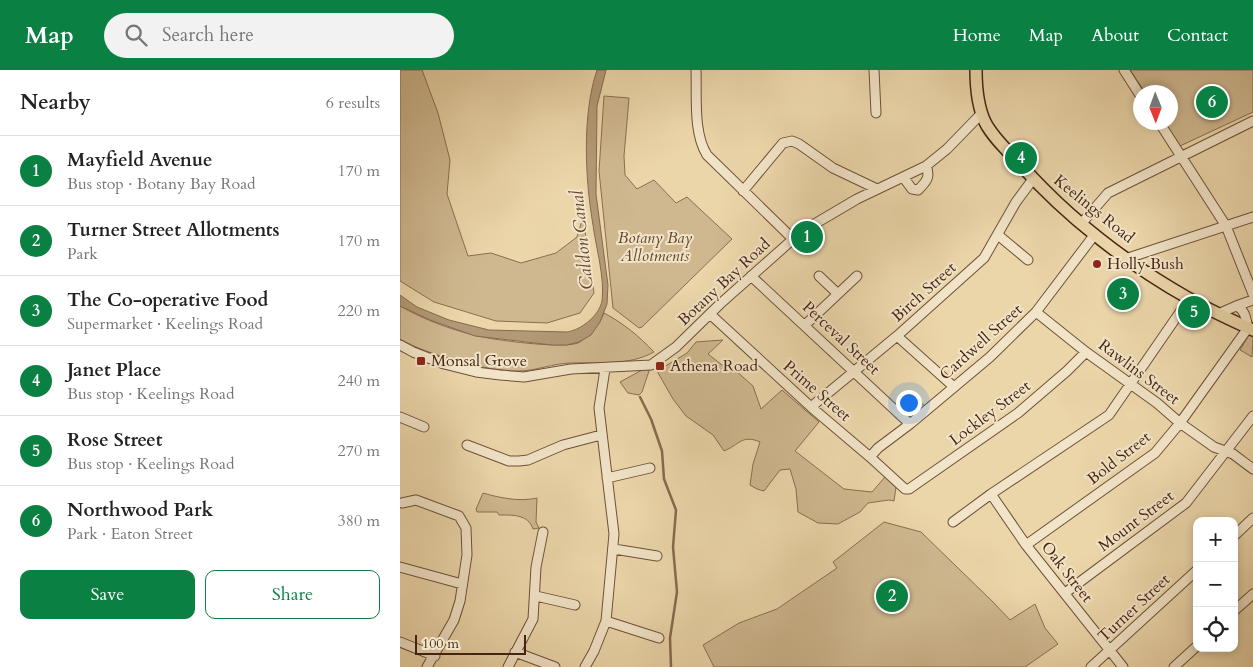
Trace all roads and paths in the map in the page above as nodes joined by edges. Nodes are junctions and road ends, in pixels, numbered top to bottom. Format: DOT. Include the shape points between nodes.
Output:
graph roads {
  1 [pos="696,70"];
  2 [pos="874,70"];
  3 [pos="976,70"];
  4 [pos="1124,70"];
  5 [pos="1134,85"];
  6 [pos="876,113"];
  7 [pos="982,113"];
  8 [pos="1253,121"];
  9 [pos="1164,130"];
  10 [pos="1181,157"];
  11 [pos="926,166"];
  12 [pos="903,177"];
  13 [pos="1033,179"];
  14 [pos="877,189"];
  15 [pos="743,191"];
  16 [pos="1253,216"];
  17 [pos="1081,224"];
  18 [pos="1226,226"];
  19 [pos="1095,234"];
  20 [pos="998,235"];
  21 [pos="792,238"];
  22 [pos="1128,258"];
  23 [pos="1028,260"];
  24 [pos="751,276"];
  25 [pos="819,276"];
  26 [pos="857,276"];
  27 [pos="838,294"];
  28 [pos="1253,294"];
  29 [pos="1189,299"];
  30 [pos="1253,300"];
  31 [pos="1236,306"];
  32 [pos="1036,312"];
  33 [pos="710,314"];
  34 [pos="1218,314"];
  35 [pos="805,325"];
  36 [pos="1250,329"];
  37 [pos="897,336"];
  38 [pos="400,346"];
  39 [pos="1086,352"];
  40 [pos="605,368"];
  41 [pos="854,370"];
  42 [pos="1130,384"];
  43 [pos="954,387"];
  44 [pos="811,406"];
  45 [pos="1253,416"];
  46 [pos="400,417"];
  47 [pos="1180,423"];
  48 [pos="910,424"];
  49 [pos="418,428"];
  50 [pos="601,435"];
  51 [pos="472,444"];
  52 [pos="1226,451"];
  53 [pos="870,457"];
  54 [pos="646,466"];
  55 [pos="1253,469"];
  56 [pos="607,478"];
  57 [pos="905,489"];
  58 [pos="991,494"];
  59 [pos="406,499"];
  60 [pos="1253,518"];
  61 [pos="953,522"];
  62 [pos="1238,532"];
  63 [pos="540,536"];
  64 [pos="1026,545"];
  65 [pos="614,549"];
  66 [pos="657,556"];
  67 [pos="400,567"];
  68 [pos="1193,574"];
  69 [pos="462,584"];
  70 [pos="1065,593"];
  71 [pos="1253,594"];
  72 [pos="536,596"];
  73 [pos="571,600"];
  74 [pos="1238,607"];
  75 [pos="606,621"];
  76 [pos="659,638"];
  77 [pos="400,642"];
  78 [pos="1110,650"];
  79 [pos="1193,650"];
  80 [pos="516,652"];
  81 [pos="435,656"];
  82 [pos="427,667"];
  83 [pos="508,667"];
  84 [pos="555,667"];
  85 [pos="586,667"];
  86 [pos="1091,667"];
  87 [pos="1123,667"];
  88 [pos="1174,667"];
  1 -- 15 [label="street" via="702,148"];
  2 -- 6 [label="street"];
  3 -- 7 [label="main road, Keelings Road"];
  4 -- 5 [label="street"];
  7 -- 11 [label="street, Botany Bay Road"];
  7 -- 13 [label="main road, Keelings Road" via="992,132"];
  8 -- 10 [label="street"];
  9 -- 10 [label="street"];
  10 -- 17 [label="street" via="1108,193"];
  10 -- 18 [label="street"];
  11 -- 12 [label="street, Botany Bay Road"];
  11 -- 12 [label="street" via="929,173 918,190 912,189"];
  12 -- 14 [label="street, Botany Bay Road"];
  13 -- 17 [label="main road, Keelings Road"];
  13 -- 20 [label="street, Birch Street"];
  14 -- 15 [label="street" via="833,168 792,141 783,143"];
  14 -- 21 [label="street, Botany Bay Road"];
  15 -- 21 [label="street"];
  16 -- 18 [label="street"];
  17 -- 19 [label="main road, Keelings Road"];
  18 -- 22 [label="street" via="1148,255"];
  18 -- 28 [label="street"];
  19 -- 22 [label="main road, Keelings Road"];
  19 -- 32 [label="street, Cardwell Street"];
  20 -- 23 [label="street"];
  20 -- 37 [label="street, Birch Street" via="984,258"];
  21 -- 24 [label="street, Botany Bay Road"];
  22 -- 29 [label="main road, Keelings Road"];
  24 -- 33 [label="street, Botany Bay Road"];
  24 -- 35 [label="street, Perceval Street"];
  25 -- 27 [label="street"];
  26 -- 27 [label="street"];
  27 -- 35 [label="street"];
  29 -- 34 [label="main road, Keelings Road"];
  29 -- 42 [label="street"];
  30 -- 31 [label="street"];
  31 -- 34 [label="street"];
  31 -- 36 [label="street" via="1243,310"];
  32 -- 39 [label="street, Rawlins Street"];
  32 -- 43 [label="street, Cardwell Street"];
  33 -- 40 [label="street, Botany Bay Road" via="676,347 651,365"];
  33 -- 44 [label="street, Prime Street"];
  34 -- 36 [label="main road, Keelings Road"];
  35 -- 41 [label="street, Perceval Street"];
  36 -- 47 [label="street, Bold Street"];
  37 -- 41 [label="street, Birch Street"];
  37 -- 43 [label="street"];
  38 -- 40 [label="street" via="444,364 500,375 524,377 571,369"];
  39 -- 42 [label="street, Rawlins Street"];
  39 -- 57 [label="street, Lockley Street" via="1018,413"];
  40 -- 50 [label="street" via="598,408"];
  41 -- 44 [label="street, Birch Street"];
  41 -- 48 [label="street, Perceval Street"];
  42 -- 47 [label="street, Rawlins Street"];
  42 -- 58 [label="street" via="1110,415"];
  43 -- 48 [label="street, Cardwell Street"];
  44 -- 53 [label="street, Prime Street"];
  45 -- 52 [label="street, Mount Street"];
  46 -- 49 [label="street"];
  47 -- 52 [label="street, Rawlins Street" via="1214,447"];
  47 -- 64 [label="street, Bold Street" via="1155,453"];
  48 -- 53 [label="street, Cardwell Street"];
  50 -- 51 [label="street" via="519,462 509,461"];
  50 -- 56 [label="street"];
  52 -- 55 [label="street, Rawlins Street"];
  52 -- 70 [label="street, Mount Street" via="1179,510"];
  53 -- 57 [label="street, Prime Street"];
  54 -- 56 [label="street"];
  56 -- 65 [label="street"];
  58 -- 61 [label="street"];
  58 -- 64 [label="street, Oak Street"];
  59 -- 69 [label="street" via="459,516 466,528 467,555"];
  60 -- 62 [label="street"];
  63 -- 72 [label="street"];
  64 -- 70 [label="street, Oak Street"];
  65 -- 66 [label="street" via="648,548"];
  65 -- 75 [label="street"];
  67 -- 69 [label="street"];
  68 -- 78 [label="street, Turner Street"];
  69 -- 81 [label="street" via="454,620"];
  70 -- 78 [label="street, Oak Street"];
  71 -- 74 [label="street"];
  72 -- 73 [label="street"];
  72 -- 80 [label="street" via="534,619"];
  75 -- 76 [label="street" via="648,631"];
  75 -- 85 [label="street"];
  77 -- 81 [label="street"];
  78 -- 86 [label="street, Turner Street"];
  78 -- 87 [label="street, Oak Street"];
  79 -- 88 [label="street"];
  80 -- 83 [label="street"];
  80 -- 84 [label="street"];
  81 -- 82 [label="street"];
}
